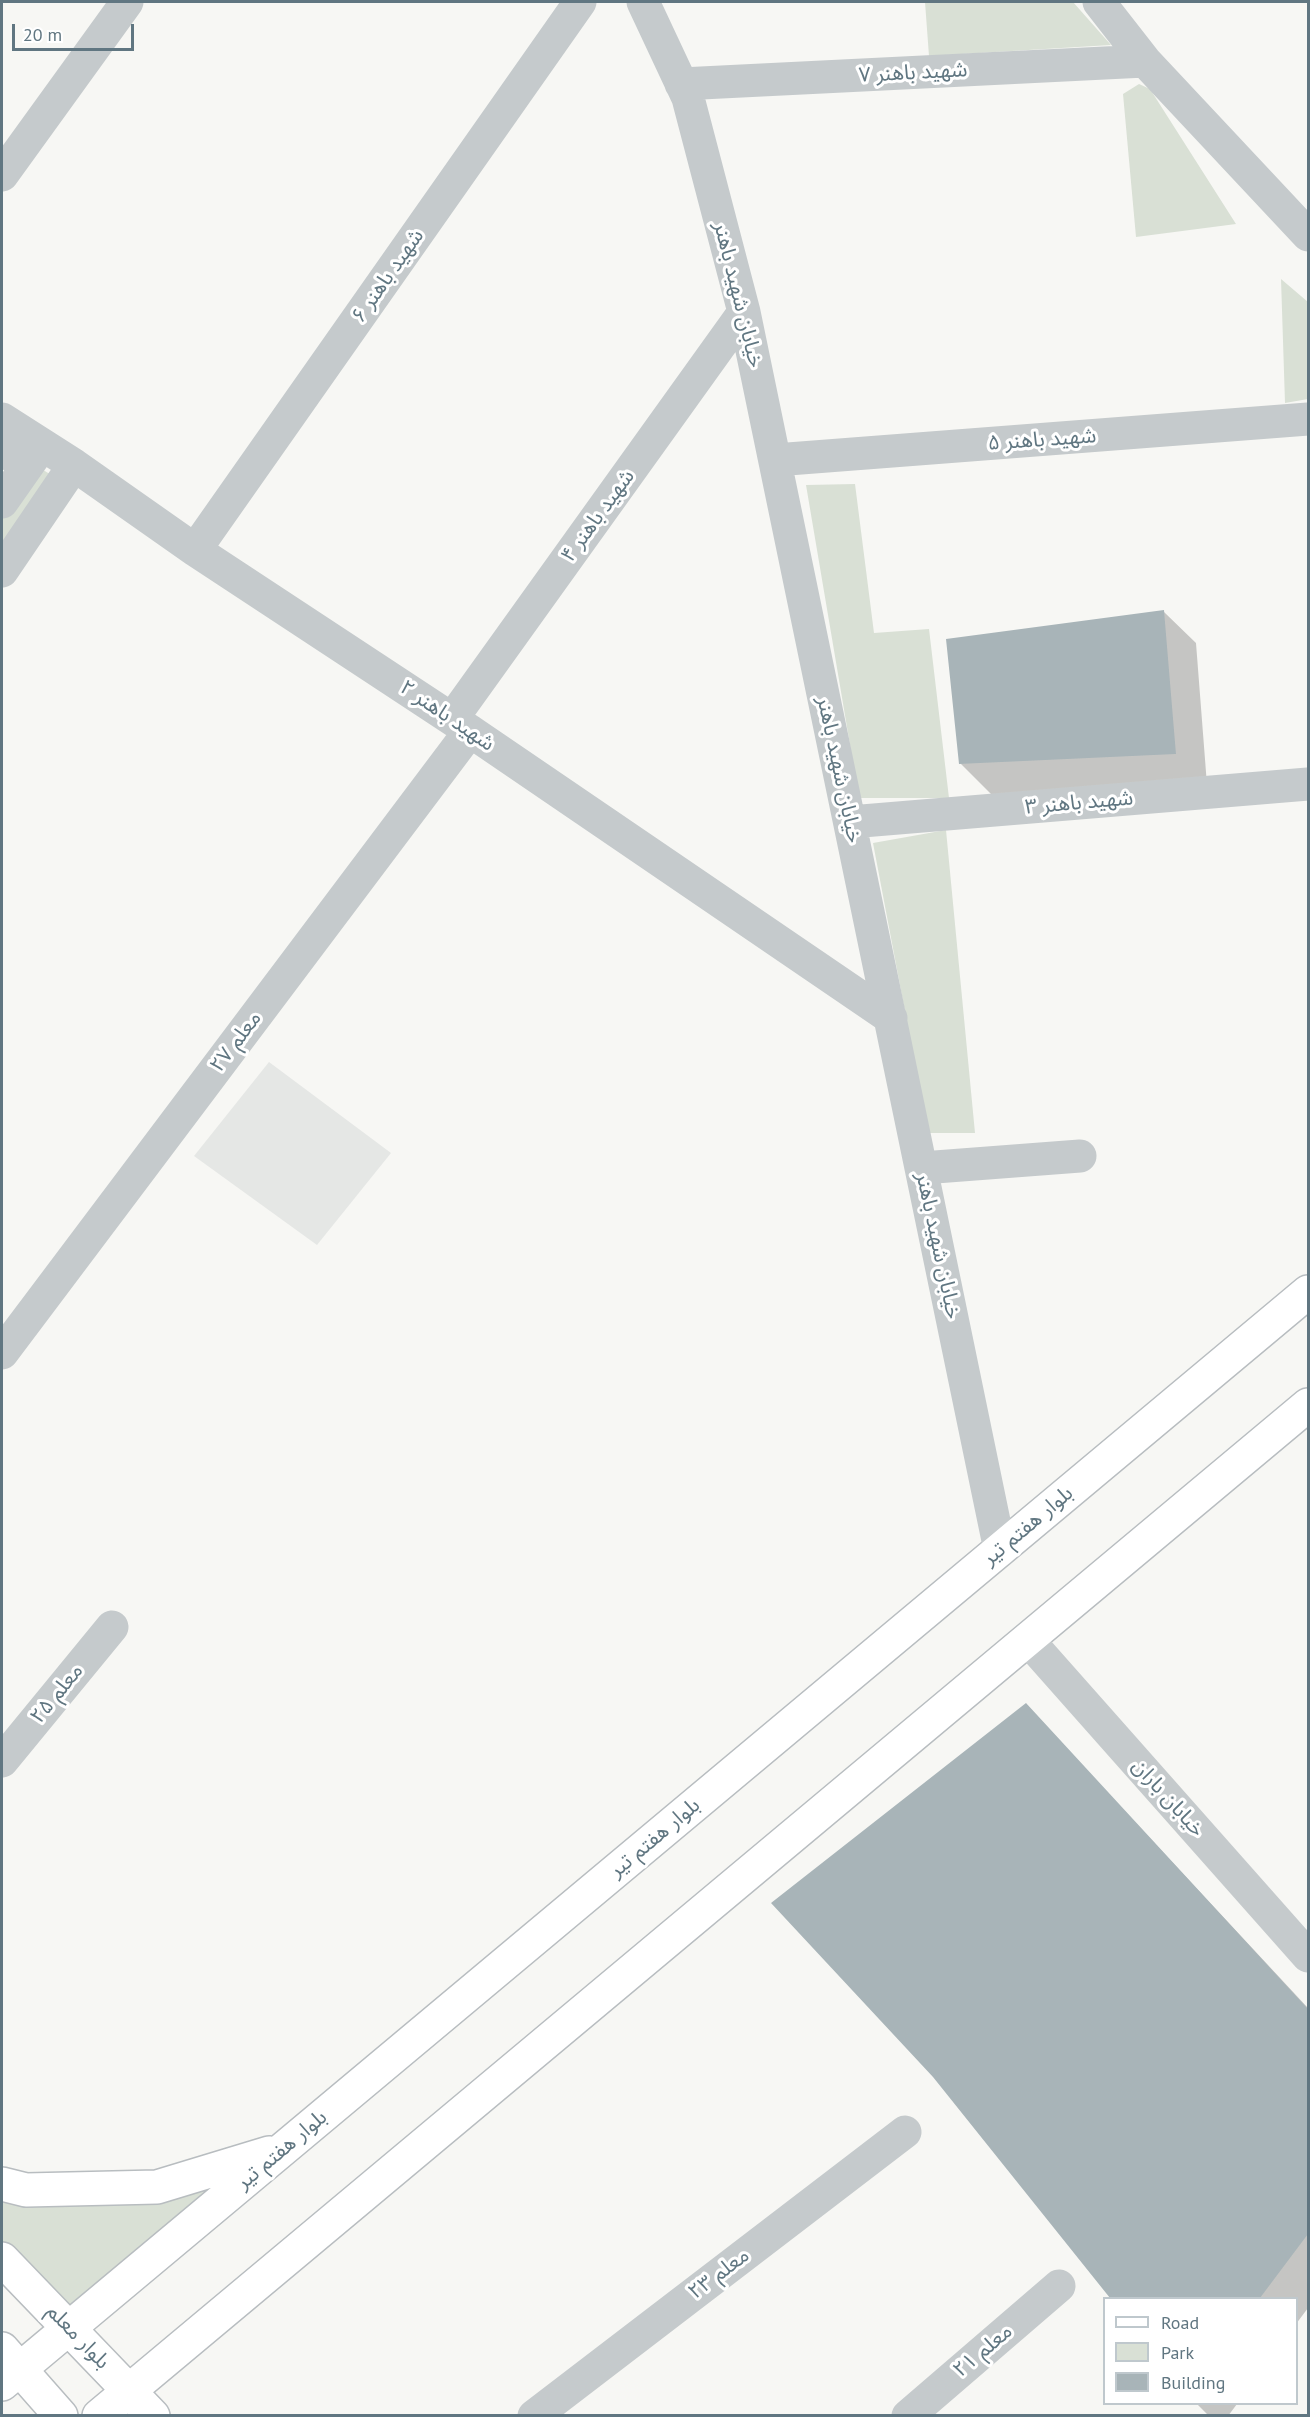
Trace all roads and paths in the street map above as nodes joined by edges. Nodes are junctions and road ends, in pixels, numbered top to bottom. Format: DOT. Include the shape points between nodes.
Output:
graph roads {
  1 [pos="127,2"];
  2 [pos="580,2"];
  3 [pos="643,2"];
  4 [pos="1100,2"];
  5 [pos="1145,61"];
  6 [pos="681,84"];
  7 [pos="2,175"];
  8 [pos="1308,235"];
  9 [pos="744,312"];
  10 [pos="2,419"];
  11 [pos="1308,419"];
  12 [pos="23,453"];
  13 [pos="775,460"];
  14 [pos="74,465"];
  15 [pos="2,502"];
  16 [pos="195,550"];
  17 [pos="2,571"];
  18 [pos="461,725"];
  19 [pos="1308,784"];
  20 [pos="850,822"];
  21 [pos="891,1018"];
  22 [pos="1080,1156"];
  23 [pos="922,1168"];
  24 [pos="1308,1292"];
  25 [pos="2,1353"];
  26 [pos="1308,1405"];
  27 [pos="1000,1550"];
  28 [pos="112,1627"];
  29 [pos="1028,1640"];
  30 [pos="2,1761"];
  31 [pos="1308,1956"];
  32 [pos="905,2132"];
  33 [pos="283,2150"];
  34 [pos="2,2184"];
  35 [pos="2,2259"];
  36 [pos="1059,2286"];
  37 [pos="69,2327"];
  38 [pos="8,2367"];
  39 [pos="129,2390"];
  40 [pos="61,2415"];
  41 [pos="99,2415"];
  42 [pos="153,2415"];
  43 [pos="534,2415"];
  44 [pos="908,2415"];
  1 -- 7 [label="street"];
  2 -- 16 [label="street, شهید باهنر ۶"];
  3 -- 6 [label="street, خیابان شهید باهنر"];
  4 -- 5 [label="street"];
  5 -- 6 [label="street, شهید باهنر ۷"];
  5 -- 8 [label="street"];
  6 -- 9 [label="street, خیابان شهید باهنر" via="688,98"];
  9 -- 13 [label="street, خیابان شهید باهنر"];
  9 -- 18 [label="street, شهید باهنر ۴"];
  10 -- 12 [label="street, شهید باهنر ۲"];
  11 -- 13 [label="street, شهید باهنر ۵"];
  12 -- 14 [label="street, شهید باهنر ۲"];
  12 -- 15 [label="street"];
  13 -- 20 [label="street, خیابان شهید باهنر"];
  14 -- 16 [label="street, شهید باهنر ۲"];
  14 -- 17 [label="street"];
  16 -- 18 [label="street, شهید باهنر ۲"];
  18 -- 21 [label="street, شهید باهنر ۲"];
  18 -- 25 [label="street, معلم ۲۷"];
  19 -- 20 [label="street, شهید باهنر ۳"];
  20 -- 21 [label="street, خیابان شهید باهنر"];
  21 -- 23 [label="street, خیابان شهید باهنر"];
  22 -- 23 [label="street"];
  23 -- 27 [label="street, خیابان شهید باهنر"];
  24 -- 27 [label="main road, بلوار هفتم تیر"];
  26 -- 29 [label="main road"];
  27 -- 33 [label="main road, بلوار هفتم تیر"];
  28 -- 30 [label="street, معلم ۲۵"];
  29 -- 31 [label="street, خیابان باران"];
  29 -- 39 [label="main road"];
  32 -- 43 [label="street, معلم ۲۳"];
  33 -- 34 [label="main road" via="157,2187 26,2190"];
  33 -- 37 [label="main road, بلوار هفتم تیر"];
  35 -- 37 [label="main road, بلوار معلم"];
  36 -- 44 [label="street, معلم ۲۱"];
  37 -- 38 [label="main road, بلوار هفتم تیر"];
  37 -- 39 [label="main road, بلوار معلم"];
  38 -- 40 [label="main road"];
  39 -- 41 [label="main road"];
  39 -- 42 [label="main road, بلوار معلم"];
}
